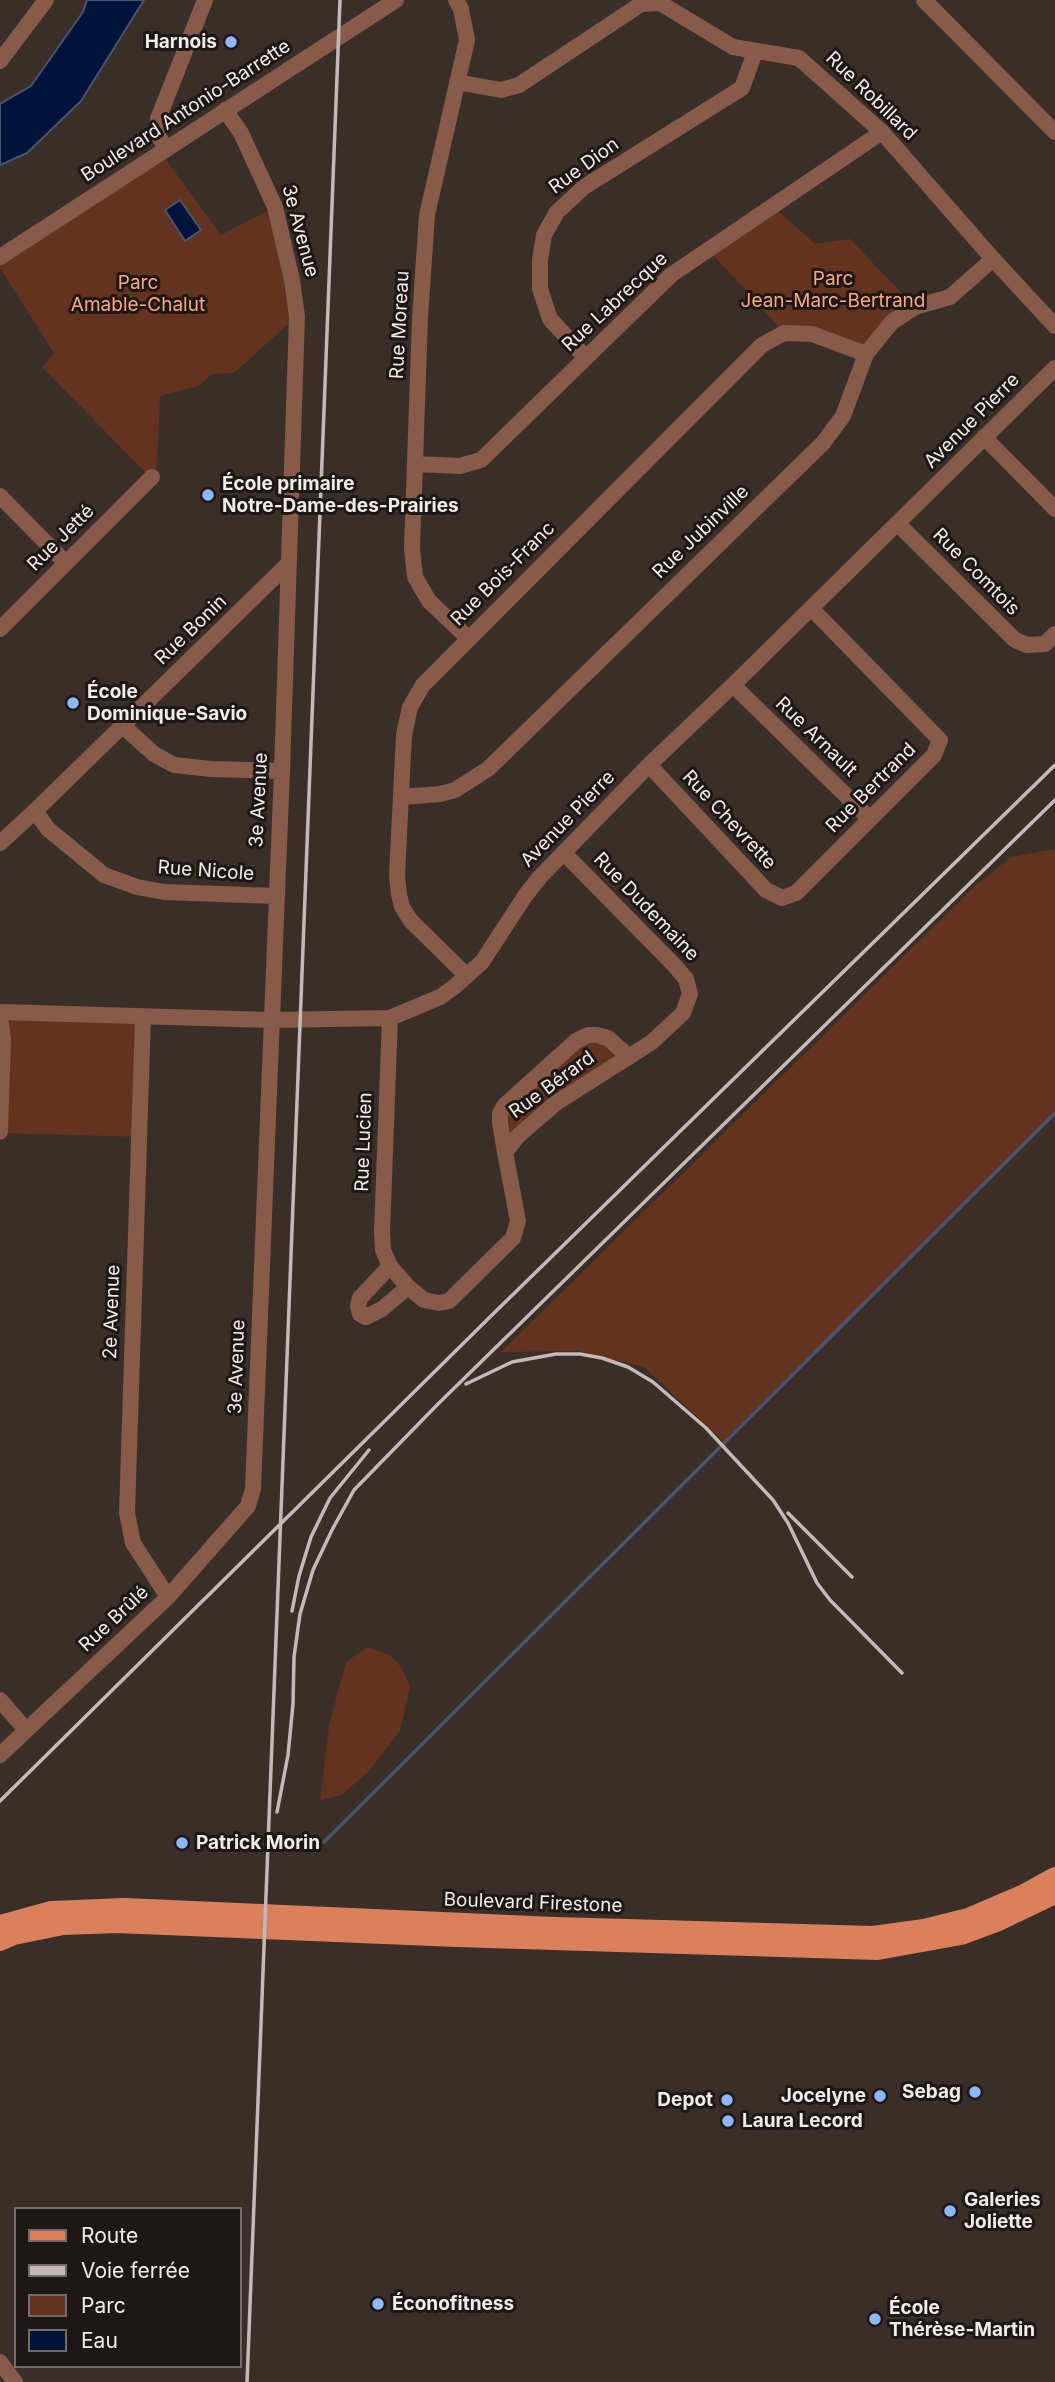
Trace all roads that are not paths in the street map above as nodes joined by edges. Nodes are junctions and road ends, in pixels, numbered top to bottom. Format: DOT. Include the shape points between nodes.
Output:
graph roads {
  1 [pos="46,0"];
  2 [pos="205,0"];
  3 [pos="396,0"];
  4 [pos="456,0"];
  5 [pos="924,0"];
  6 [pos="940,0"];
  7 [pos="943,18"];
  8 [pos="755,52"];
  9 [pos="0,61"];
  10 [pos="457,82"];
  11 [pos="225,110"];
  12 [pos="883,132"];
  13 [pos="1055,132"];
  14 [pos="166,148"];
  15 [pos="0,257"];
  16 [pos="993,259"];
  17 [pos="1055,326"];
  18 [pos="866,354"];
  19 [pos="585,357"];
  20 [pos="1055,368"];
  21 [pos="984,438"];
  22 [pos="415,464"];
  23 [pos="152,477"];
  24 [pos="0,496"];
  25 [pos="1055,509"];
  26 [pos="898,524"];
  27 [pos="66,563"];
  28 [pos="289,563"];
  29 [pos="811,608"];
  30 [pos="0,629"];
  31 [pos="1055,634"];
  32 [pos="468,638"];
  33 [pos="733,685"];
  34 [pos="123,726"];
  35 [pos="649,765"];
  36 [pos="282,771"];
  37 [pos="401,797"];
  38 [pos="35,811"];
  39 [pos="870,819"];
  40 [pos="0,843"];
  41 [pos="564,853"];
  42 [pos="275,896"];
  43 [pos="782,898"];
  44 [pos="467,976"];
  45 [pos="690,994"];
  46 [pos="0,1012"];
  47 [pos="143,1017"];
  48 [pos="0,1018"];
  49 [pos="390,1018"];
  50 [pos="271,1020"];
  51 [pos="629,1057"];
  52 [pos="0,1132"];
  53 [pos="505,1152"];
  54 [pos="390,1266"];
  55 [pos="408,1287"];
  56 [pos="248,1506"];
  57 [pos="168,1597"];
  58 [pos="0,1700"];
  59 [pos="26,1730"];
  60 [pos="0,1755"];
  61 [pos="1055,1876"];
  62 [pos="1055,1895"];
  63 [pos="0,1924"];
  64 [pos="0,1942"];
  65 [pos="0,2362"];
  66 [pos="15,2382"];
  1 -- 9 [label="street"];
  2 -- 14 [label="street" via="158,119 157,134"];
  3 -- 11 [label="street, Boulevard Antonio-Barrette"];
  4 -- 10 [label="street, Rue Moreau" via="467,40"];
  5 -- 7 [label="street"];
  6 -- 7 [label="street"];
  7 -- 13 [label="street"];
  8 -- 10 [label="street, Rue Robillard" via="733,47 660,3 641,4 519,85 501,90"];
  8 -- 12 [label="street, Rue Robillard" via="799,58"];
  8 -- 19 [label="street, Rue Dion" via="742,88 584,187 556,212 544,235 540,289 550,319"];
  10 -- 22 [label="street, Rue Moreau" via="427,215"];
  11 -- 14 [label="street, Boulevard Antonio-Barrette"];
  11 -- 28 [label="street, 3e Avenue" via="247,145 275,207 296,300"];
  12 -- 16 [label="street, Rue Robillard"];
  12 -- 19 [label="street, Rue Labrecque" via="671,275"];
  14 -- 15 [label="street, Boulevard Antonio-Barrette"];
  16 -- 17 [label="street, Rue Robillard"];
  16 -- 18 [label="street, Rue Jubinville" via="950,297 915,307 892,322"];
  18 -- 32 [label="street, Rue Bois-Franc" via="812,334 784,333 762,345"];
  18 -- 37 [label="street, Rue Jubinville" via="844,416 823,443 488,769 455,790"];
  19 -- 22 [label="street, Rue Labrecque" via="481,460 460,466"];
  20 -- 21 [label="street, Avenue Pierre"];
  21 -- 25 [label="street"];
  21 -- 26 [label="street, Avenue Pierre"];
  22 -- 32 [label="street, Rue Moreau" via="415,577 429,601"];
  23 -- 27 [label="street, Rue Jetté"];
  24 -- 27 [label="street"];
  26 -- 29 [label="street, Avenue Pierre"];
  26 -- 31 [label="street, Rue Comtois" via="1015,639 1027,645 1045,644"];
  27 -- 30 [label="street, Rue Jetté"];
  28 -- 34 [label="street, Rue Bonin"];
  28 -- 36 [label="street, 3e Avenue"];
  29 -- 33 [label="street, Avenue Pierre"];
  29 -- 39 [label="street, Rue Bertrand" via="940,740 934,755"];
  32 -- 37 [label="street, Rue Bois-Franc" via="423,685 410,707"];
  33 -- 35 [label="street, Avenue Pierre"];
  33 -- 39 [label="street, Rue Arnault"];
  34 -- 36 [label="street" via="174,765"];
  34 -- 38 [label="street, Rue Bonin"];
  35 -- 41 [label="street, Avenue Pierre"];
  35 -- 43 [label="street, Rue Chevrette" via="766,890"];
  36 -- 42 [label="street, 3e Avenue"];
  37 -- 44 [label="street, Rue Bois-Franc" via="397,876 402,907"];
  38 -- 40 [label="street, Rue Bonin"];
  38 -- 42 [label="street, Rue Nicole" via="48,829 104,875 137,887"];
  39 -- 43 [label="street, Rue Bertrand" via="796,893"];
  41 -- 44 [label="street, Avenue Pierre" via="525,896 494,946"];
  41 -- 45 [label="street, Rue Dudemaine" via="687,979"];
  42 -- 50 [label="street, 3e Avenue"];
  44 -- 49 [label="street, Avenue Pierre" via="439,997"];
  45 -- 51 [label="street, Rue Bérard" via="683,1013"];
  46 -- 47 [label="street, Avenue Pierre"];
  47 -- 50 [label="street, Avenue Pierre"];
  47 -- 57 [label="street, 2e Avenue" via="127,1513 133,1543"];
  48 -- 52 [label="street"];
  49 -- 50 [label="street, Avenue Pierre"];
  49 -- 54 [label="street, Rue Lucien" via="382,1232"];
  50 -- 56 [label="street, 3e Avenue" via="253,1489"];
  51 -- 53 [label="street, Rue Bérard" via="556,1104"];
  51 -- 53 [label="street, Rue Bérard" via="608,1038 588,1035 576,1041 505,1105 500,1124"];
  53 -- 55 [label="street, Rue Bérard" via="518,1221 513,1238 449,1301 424,1300"];
  54 -- 55 [label="street, Rue Lucien"];
  54 -- 55 [label="street" via="360,1298 360,1314 373,1315"];
  56 -- 57 [label="street, Rue Brûlé"];
  57 -- 59 [label="street, Rue Brûlé"];
  58 -- 59 [label="street"];
  59 -- 60 [label="street, Rue Brûlé"];
  61 -- 63 [label="main road, Boulevard Firestone" via="968,1917 873,1935 125,1907 51,1910"];
  62 -- 64 [label="main road, Boulevard Firestone" via="961,1936 878,1951 117,1924 63,1926"];
  65 -- 66 [label="street"];
}
